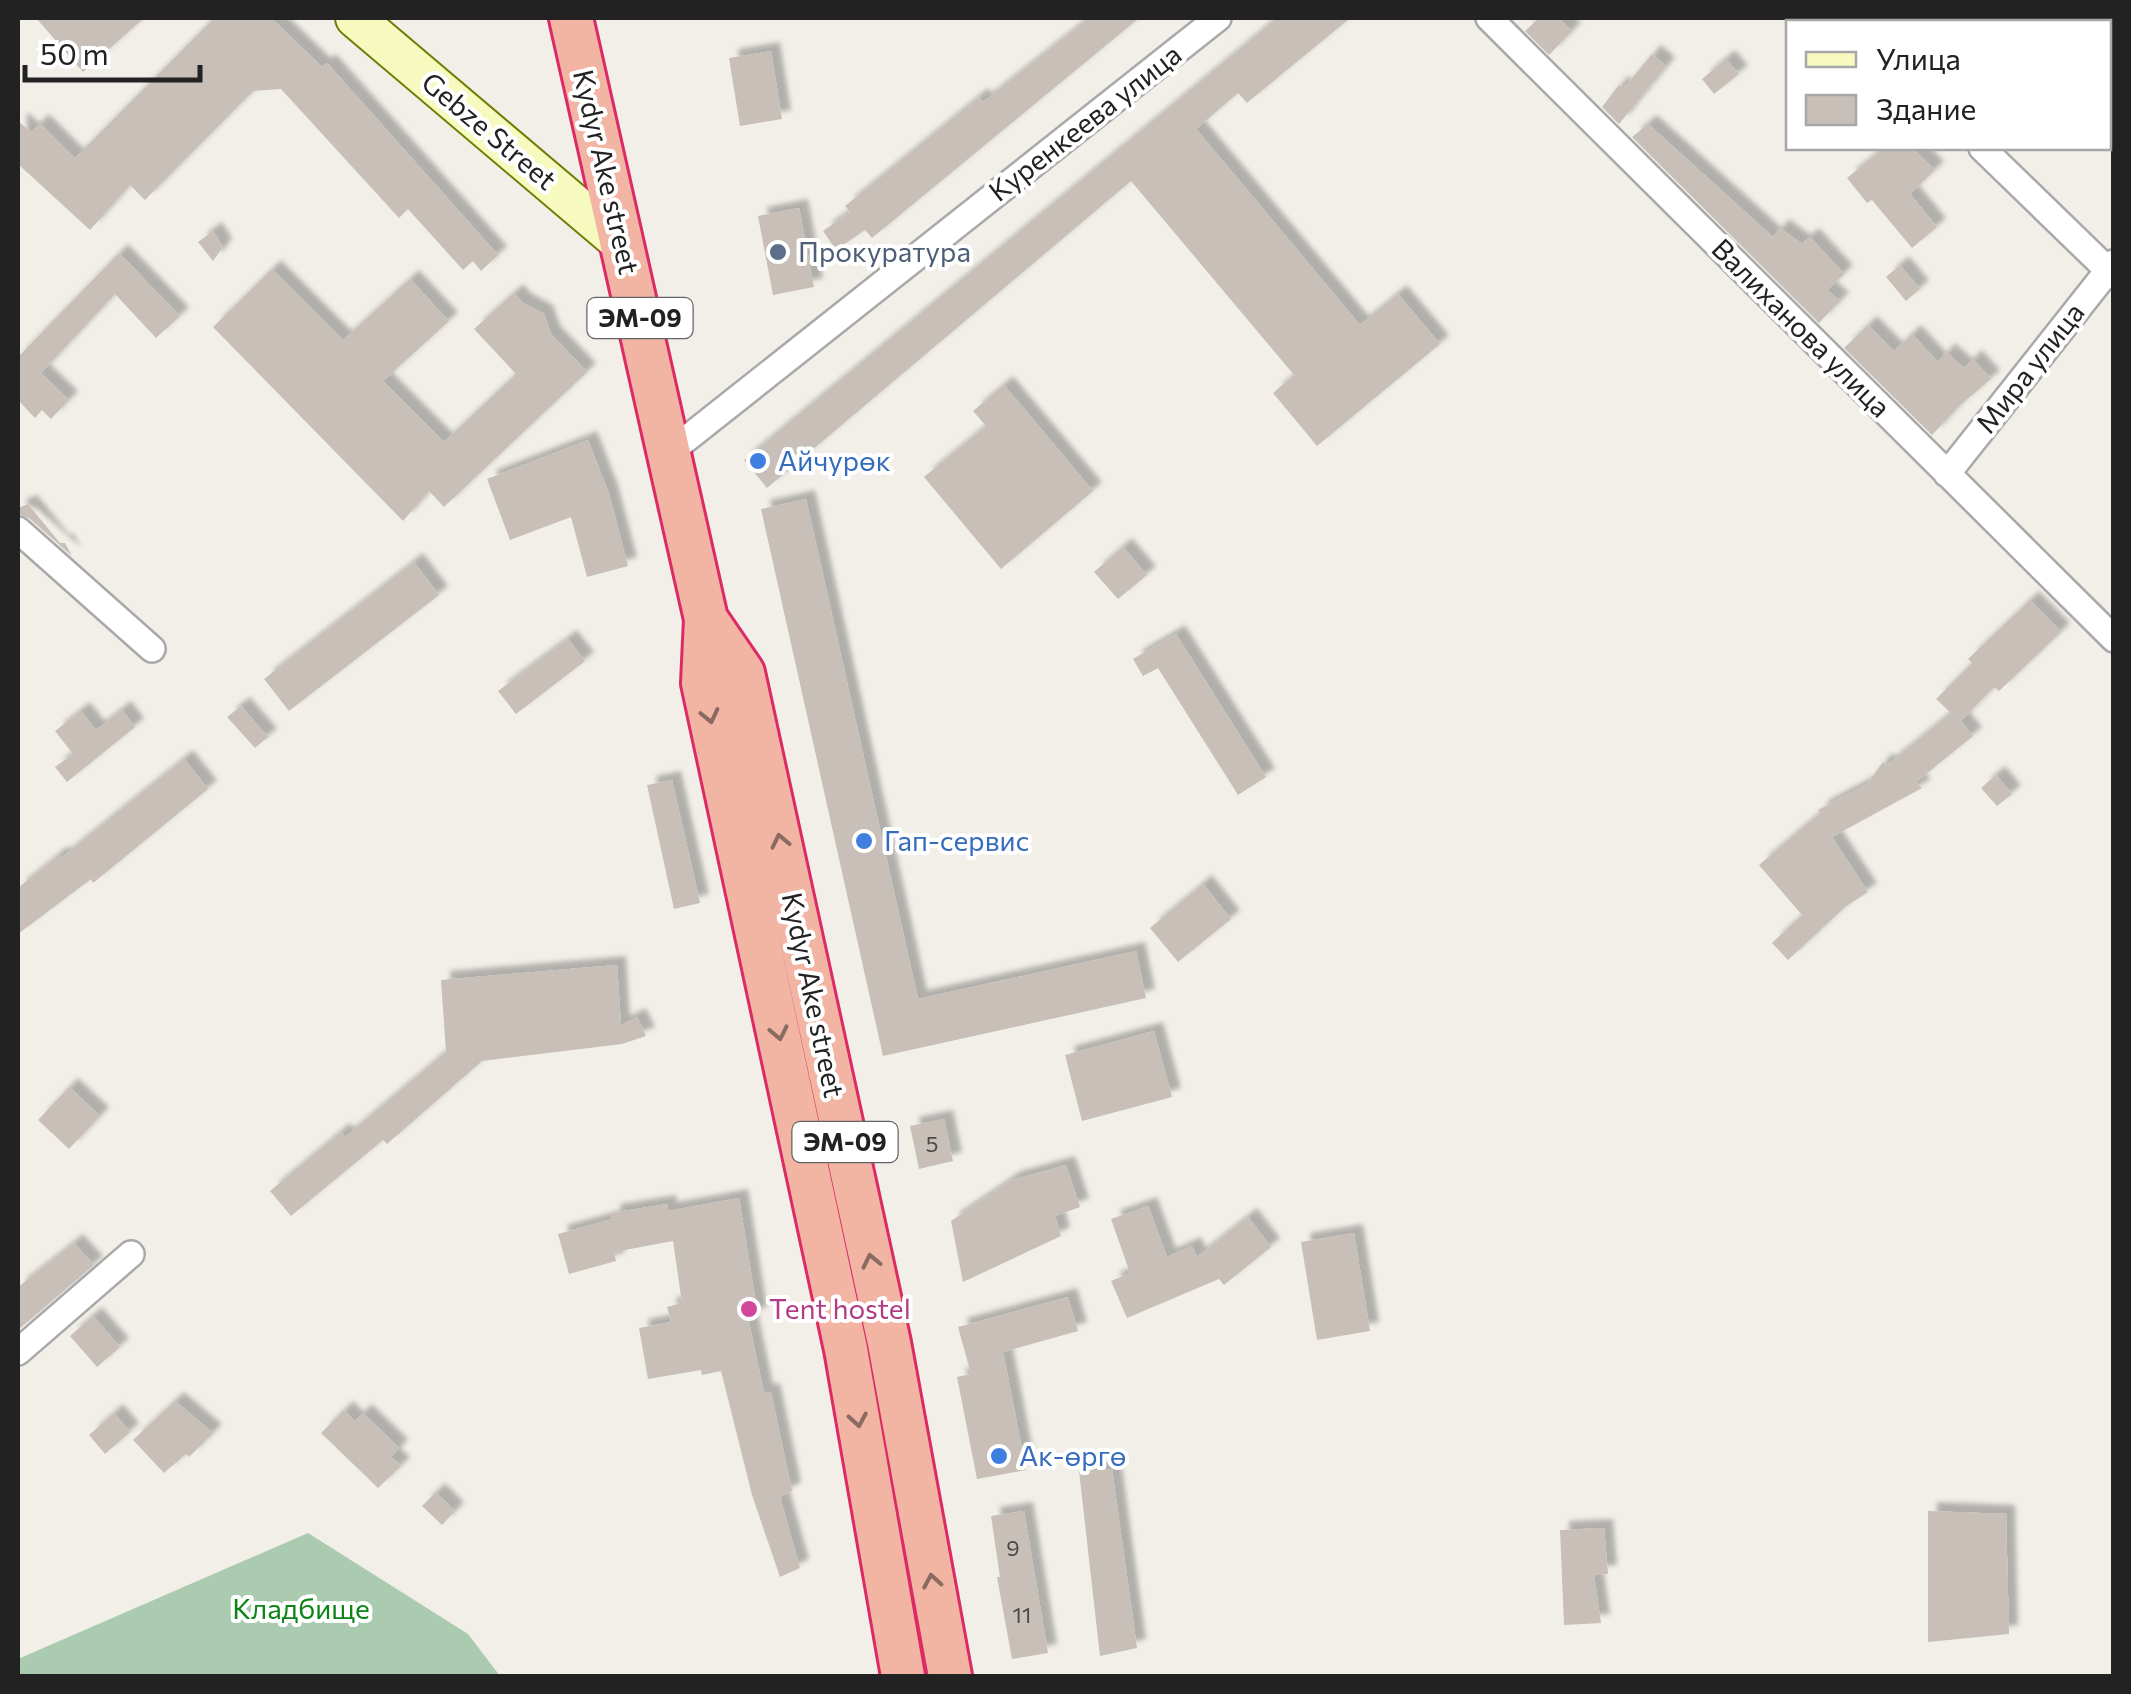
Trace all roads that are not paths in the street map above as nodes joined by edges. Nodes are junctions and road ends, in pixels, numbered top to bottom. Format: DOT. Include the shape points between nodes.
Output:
graph roads {
  1 [pos="355,18"];
  2 [pos="572,18"];
  3 [pos="1218,18"];
  4 [pos="1488,18"];
  5 [pos="1984,150"];
  6 [pos="622,245"];
  7 [pos="2111,270"];
  8 [pos="670,452"];
  9 [pos="1947,474"];
  10 [pos="18,530"];
  11 [pos="706,619"];
  12 [pos="2114,639"];
  13 [pos="152,649"];
  14 [pos="130,1254"];
  15 [pos="889,1343"];
  16 [pos="846,1350"];
  17 [pos="18,1352"];
  18 [pos="903,1676"];
  19 [pos="950,1676"];
  1 -- 6 [label="main road, Gebze Street"];
  2 -- 6 [label="highway, Kydyr Ake street / ЭМ-09"];
  3 -- 8 [label="street, Куренкеева улица"];
  4 -- 9 [label="street, Валиханова улица"];
  5 -- 7 [label="street"];
  6 -- 8 [label="highway, Kydyr Ake street / ЭМ-09"];
  7 -- 9 [label="street, Мира улица"];
  8 -- 11 [label="highway, Kydyr Ake street / ЭМ-09"];
  9 -- 12 [label="street, Валиханова улица"];
  10 -- 13 [label="street"];
  15 -- 11 [label="highway, Kydyr Ake street / ЭМ-09, one-way" via="743,673"];
  11 -- 16 [label="highway, Kydyr Ake street / ЭМ-09, one-way" via="703,683"];
  14 -- 17 [label="street"];
  15 -- 16 [label="highway"];
  19 -- 15 [label="highway, Kydyr Ake street / ЭМ-09, one-way"];
  16 -- 18 [label="highway, Kydyr Ake street / ЭМ-09, one-way"];
}
